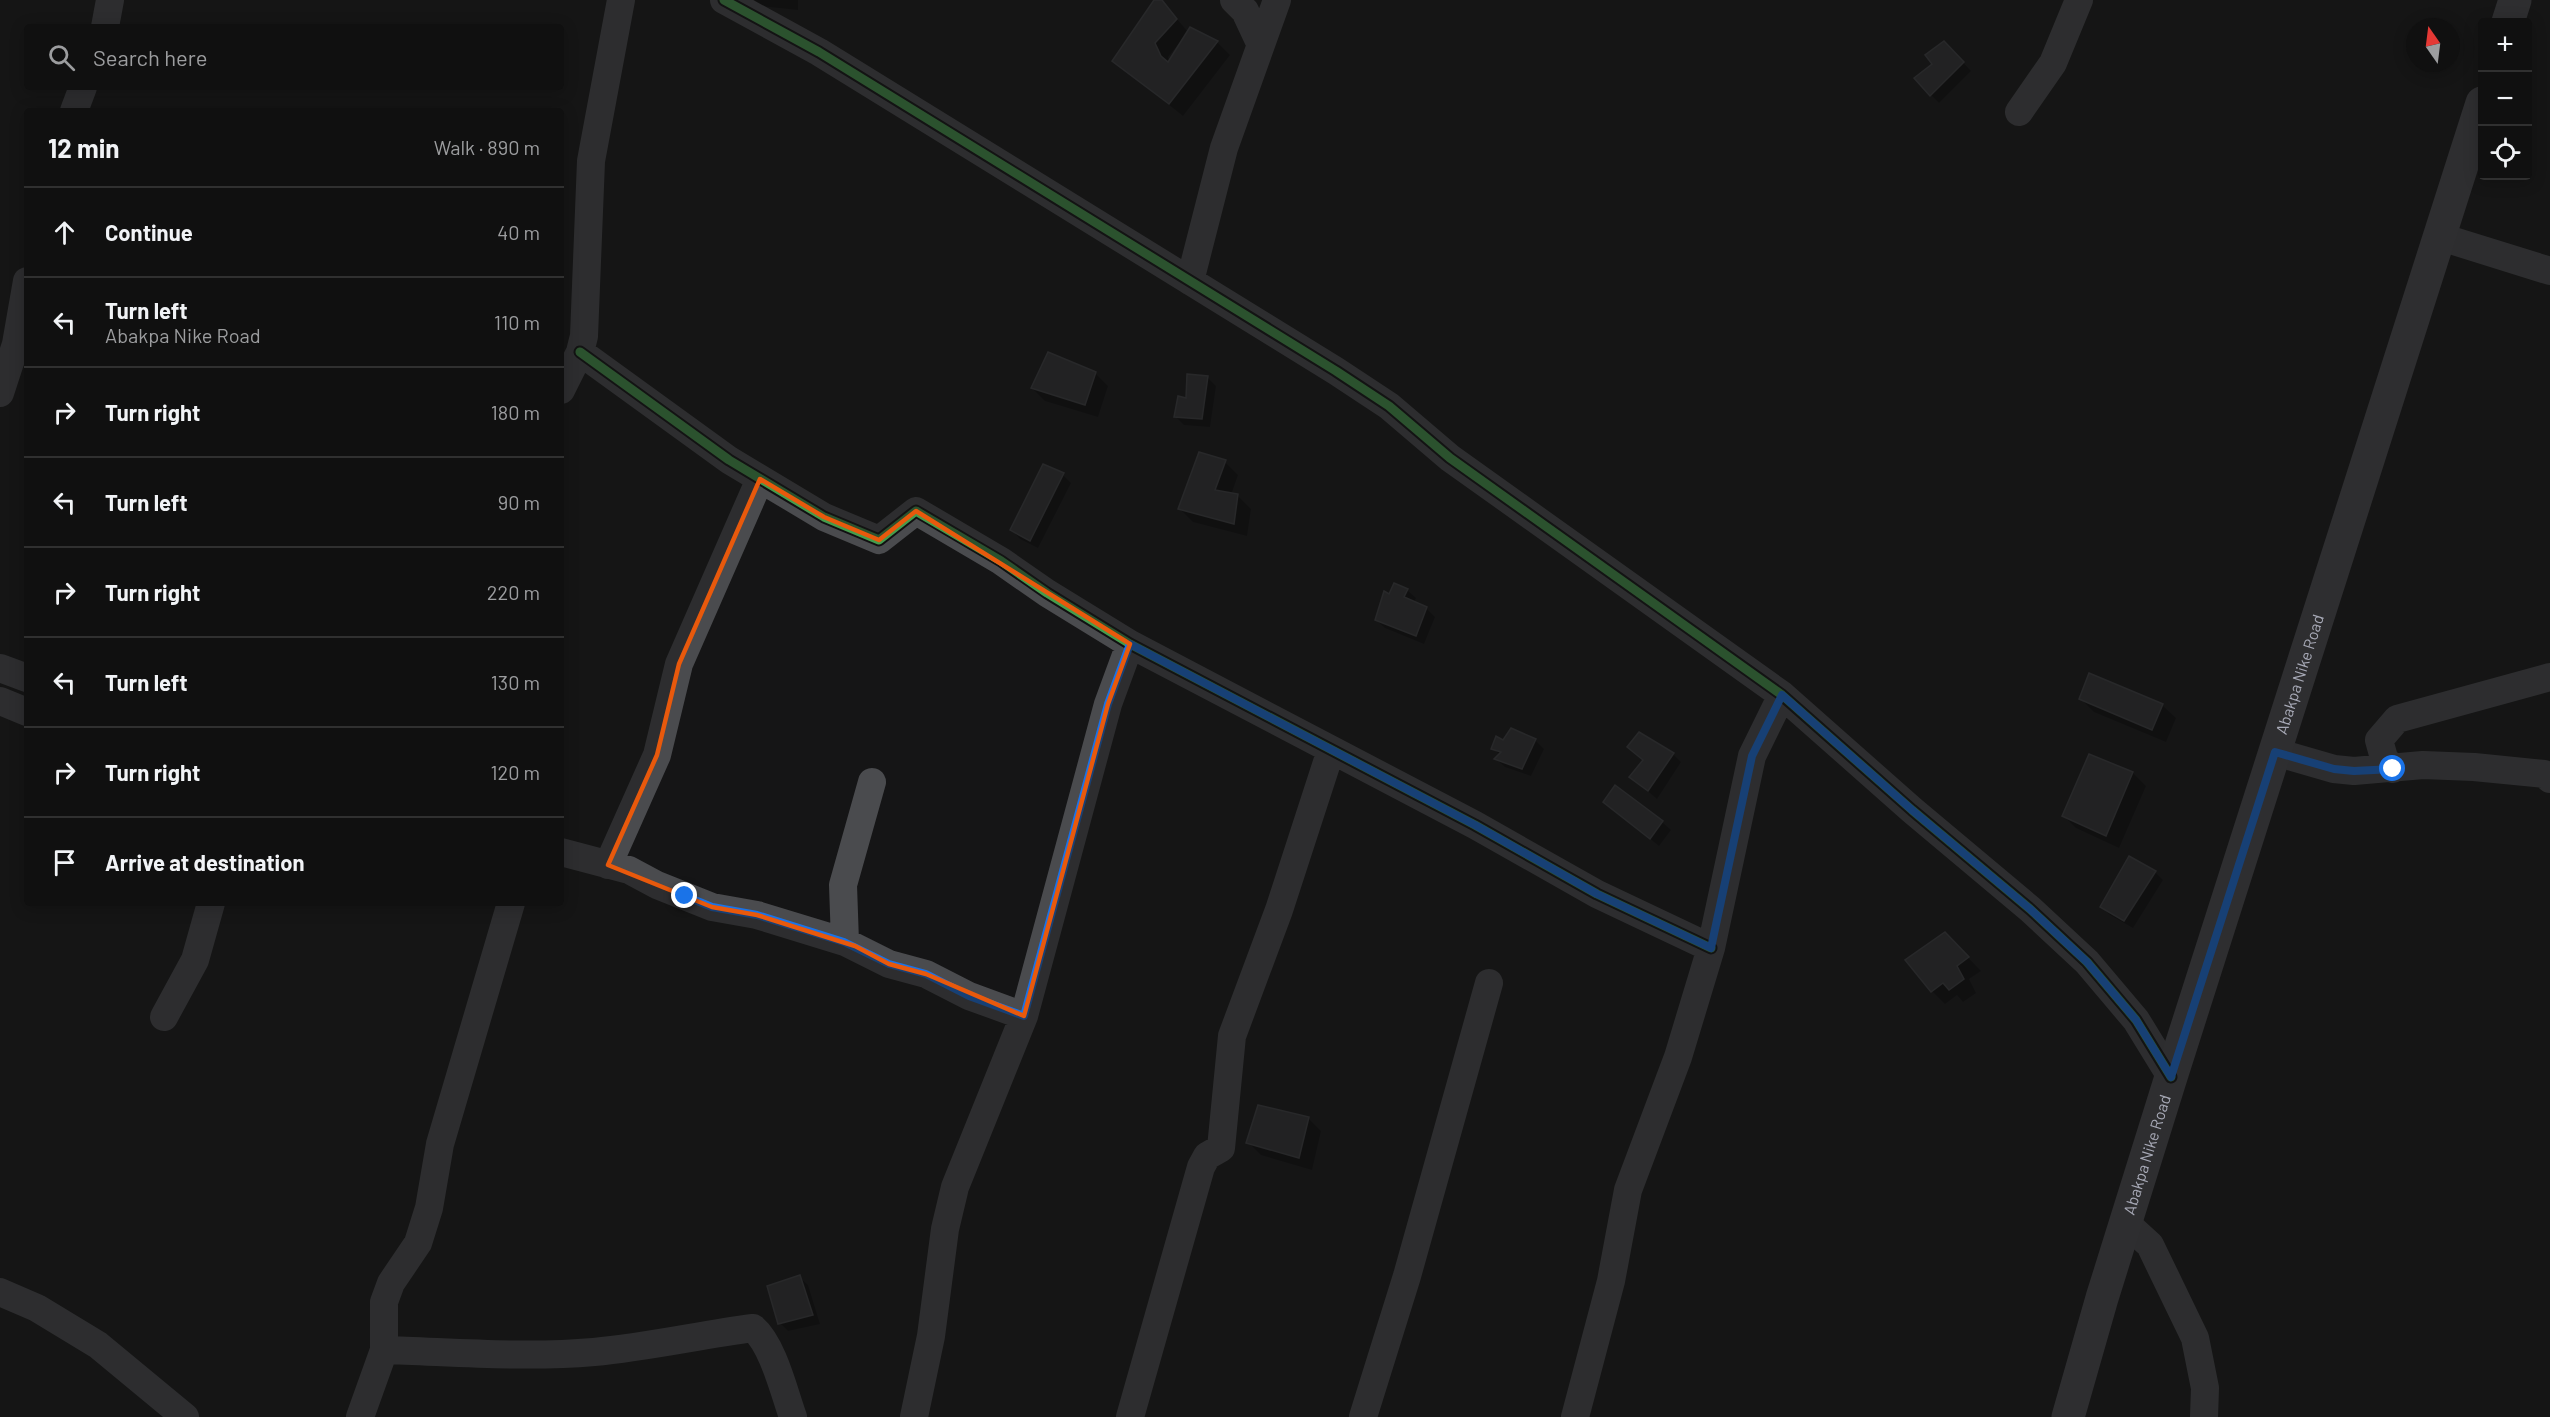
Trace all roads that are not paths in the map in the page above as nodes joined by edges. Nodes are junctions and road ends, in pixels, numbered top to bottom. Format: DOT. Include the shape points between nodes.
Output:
graph roads {
  1 [pos="110,0"];
  2 [pos="621,0"];
  3 [pos="724,0"];
  4 [pos="1234,0"];
  5 [pos="1277,0"];
  6 [pos="2079,0"];
  7 [pos="106,24"];
  8 [pos="1260,43"];
  9 [pos="82,90"];
  10 [pos="75,108"];
  11 [pos="2019,112"];
  12 [pos="2478,116"];
  13 [pos="2440,237"];
  14 [pos="2550,271"];
  15 [pos="1190,281"];
  16 [pos="24,298"];
  17 [pos="580,352"];
  18 [pos="564,384"];
  19 [pos="0,393"];
  20 [pos="760,478"];
  21 [pos="1130,644"];
  22 [pos="0,668"];
  23 [pos="24,677"];
  24 [pos="2550,677"];
  25 [pos="1782,695"];
  26 [pos="0,700"];
  27 [pos="24,711"];
  28 [pos="1331,750"];
  29 [pos="2275,752"];
  30 [pos="2393,769"];
  31 [pos="2550,779"];
  32 [pos="872,782"];
  33 [pos="564,853"];
  34 [pos="608,865"];
  35 [pos="210,906"];
  36 [pos="510,906"];
  37 [pos="844,942"];
  38 [pos="1711,948"];
  39 [pos="1489,983"];
  40 [pos="1024,1016"];
  41 [pos="164,1017"];
  42 [pos="2171,1077"];
  43 [pos="2127,1224"];
  44 [pos="0,1292"];
  45 [pos="384,1350"];
  46 [pos="185,1417"];
  47 [pos="360,1417"];
  48 [pos="793,1417"];
  49 [pos="915,1417"];
  50 [pos="1130,1417"];
  51 [pos="1364,1417"];
  52 [pos="1575,1417"];
  53 [pos="2068,1417"];
  54 [pos="2204,1417"];
  1 -- 7 [label="street"];
  2 -- 17 [label="street" via="591,160 585,336"];
  3 -- 15 [label="street" via="819,52"];
  4 -- 8 [label="street" via="1245,11"];
  5 -- 8 [label="street"];
  6 -- 11 [label="street" via="2053,63"];
  8 -- 15 [label="street" via="1224,148"];
  9 -- 10 [label="street"];
  12 -- 13 [label="main road, Abakpa Nike Road"];
  13 -- 14 [label="street"];
  13 -- 29 [label="main road, Abakpa Nike Road"];
  15 -- 25 [label="street" via="1389,406 1450,458"];
  16 -- 19 [label="street" via="16,344"];
  17 -- 18 [label="street"];
  17 -- 20 [label="street" via="729,460"];
  20 -- 21 [label="street" via="824,517 879,540 916,511"];
  20 -- 34 [label="street" via="679,664 657,755"];
  21 -- 28 [label="street"];
  21 -- 40 [label="street" via="1105,715"];
  22 -- 23 [label="street"];
  24 -- 30 [label="street" via="2397,719 2379,740 2384,758"];
  25 -- 38 [label="street" via="1752,756"];
  25 -- 42 [label="street" via="2087,962 2136,1020"];
  26 -- 27 [label="street"];
  28 -- 38 [label="street" via="1597,894"];
  28 -- 50 [label="street" via="1279,910 1232,1036 1221,1149 1207,1156 1201,1167"];
  29 -- 30 [label="street" via="2334,769"];
  29 -- 42 [label="main road, Abakpa Nike Road"];
  30 -- 31 [label="street" via="2474,766 2544,774"];
  32 -- 37 [label="street" via="843,885"];
  33 -- 34 [label="street"];
  34 -- 37 [label="street" via="640,874 712,907 757,915"];
  35 -- 41 [label="street" via="195,960"];
  36 -- 45 [label="street" via="440,1144 429,1208 418,1244 391,1283 384,1302"];
  37 -- 40 [label="street" via="889,964 926,974 969,996"];
  38 -- 52 [label="street" via="1678,1057 1631,1181 1611,1281"];
  39 -- 51 [label="street"];
  40 -- 49 [label="street" via="955,1187"];
  42 -- 43 [label="main road, Abakpa Nike Road"];
  43 -- 53 [label="main road, Abakpa Nike Road"];
  43 -- 54 [label="street" via="2150,1245 2195,1338 2205,1388"];
  44 -- 46 [label="street" via="37,1308 98,1345"];
  45 -- 47 [label="street"];
  45 -- 48 [label="street" via="593,1352 753,1328 768,1349"];
}
